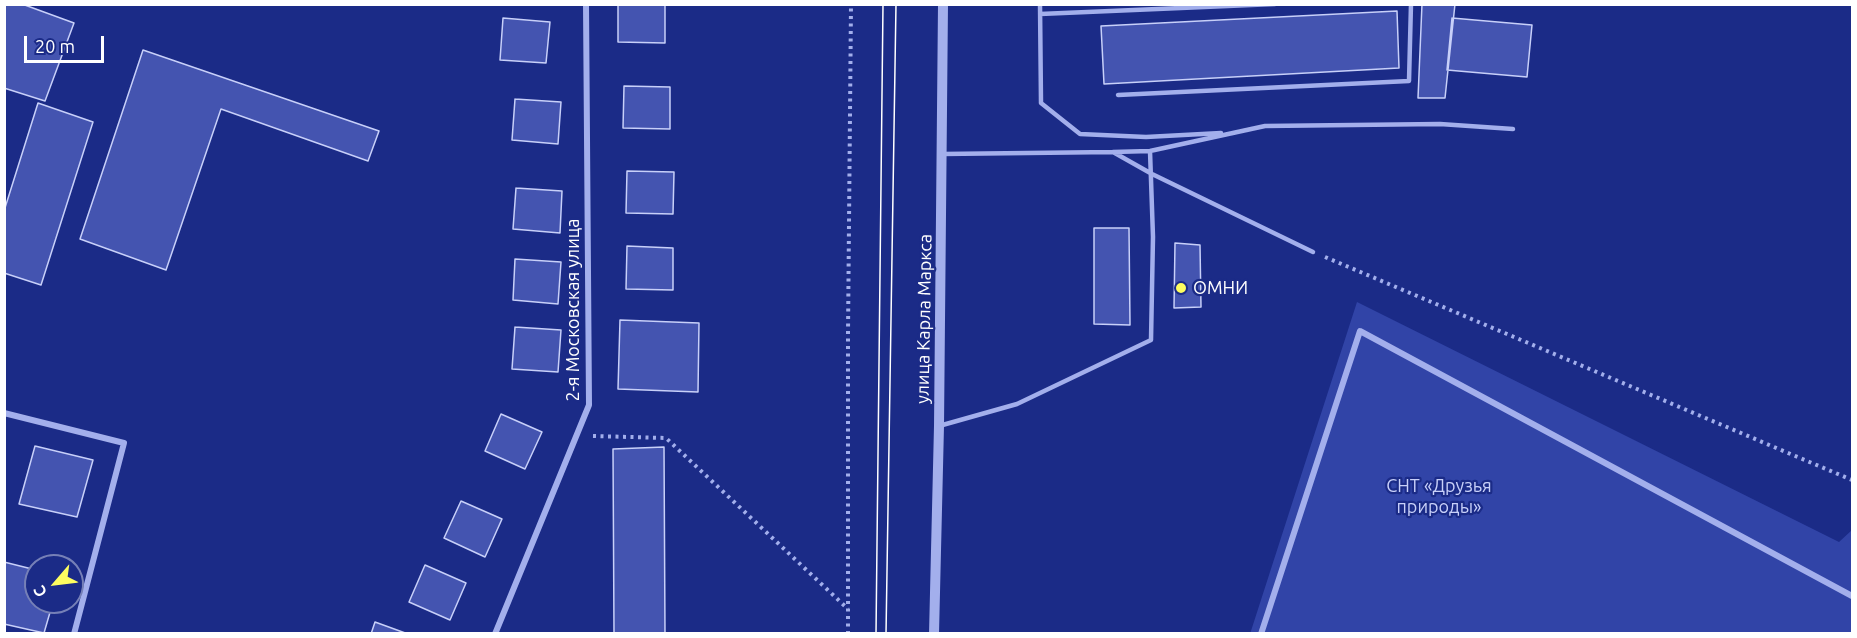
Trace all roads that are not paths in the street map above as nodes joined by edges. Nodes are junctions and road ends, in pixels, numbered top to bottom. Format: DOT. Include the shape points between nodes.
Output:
graph roads {
  1 [pos="586,4"];
  2 [pos="943,4"];
  3 [pos="1040,4"];
  4 [pos="1275,4"];
  5 [pos="1411,4"];
  6 [pos="1040,14"];
  7 [pos="1118,95"];
  8 [pos="1513,129"];
  9 [pos="1235,132"];
  10 [pos="1150,151"];
  11 [pos="1113,152"];
  12 [pos="942,154"];
  13 [pos="1152,174"];
  14 [pos="1313,252"];
  15 [pos="4,413"];
  16 [pos="939,426"];
  17 [pos="1852,596"];
  18 [pos="74,633"];
  19 [pos="495,633"];
  20 [pos="934,633"];
  21 [pos="1261,633"];
  1 -- 19 [label="street, 2-я Московская улица" via="590,405"];
  2 -- 12 [label="street, улица Карла Маркса"];
  3 -- 6 [label="lane"];
  4 -- 6 [label="lane"];
  5 -- 7 [label="lane" via="1409,81"];
  6 -- 9 [label="lane" via="1041,103 1080,134 1146,137"];
  8 -- 9 [label="lane" via="1440,124 1265,126"];
  9 -- 10 [label="lane"];
  10 -- 11 [label="lane"];
  10 -- 13 [label="lane"];
  11 -- 12 [label="lane"];
  11 -- 13 [label="lane"];
  12 -- 16 [label="street, улица Карла Маркса"];
  13 -- 14 [label="lane"];
  13 -- 16 [label="lane" via="1151,340 1017,404"];
  15 -- 18 [label="street" via="124,443"];
  16 -- 20 [label="street, улица Карла Маркса"];
  17 -- 21 [label="street" via="1359,331"];
}
